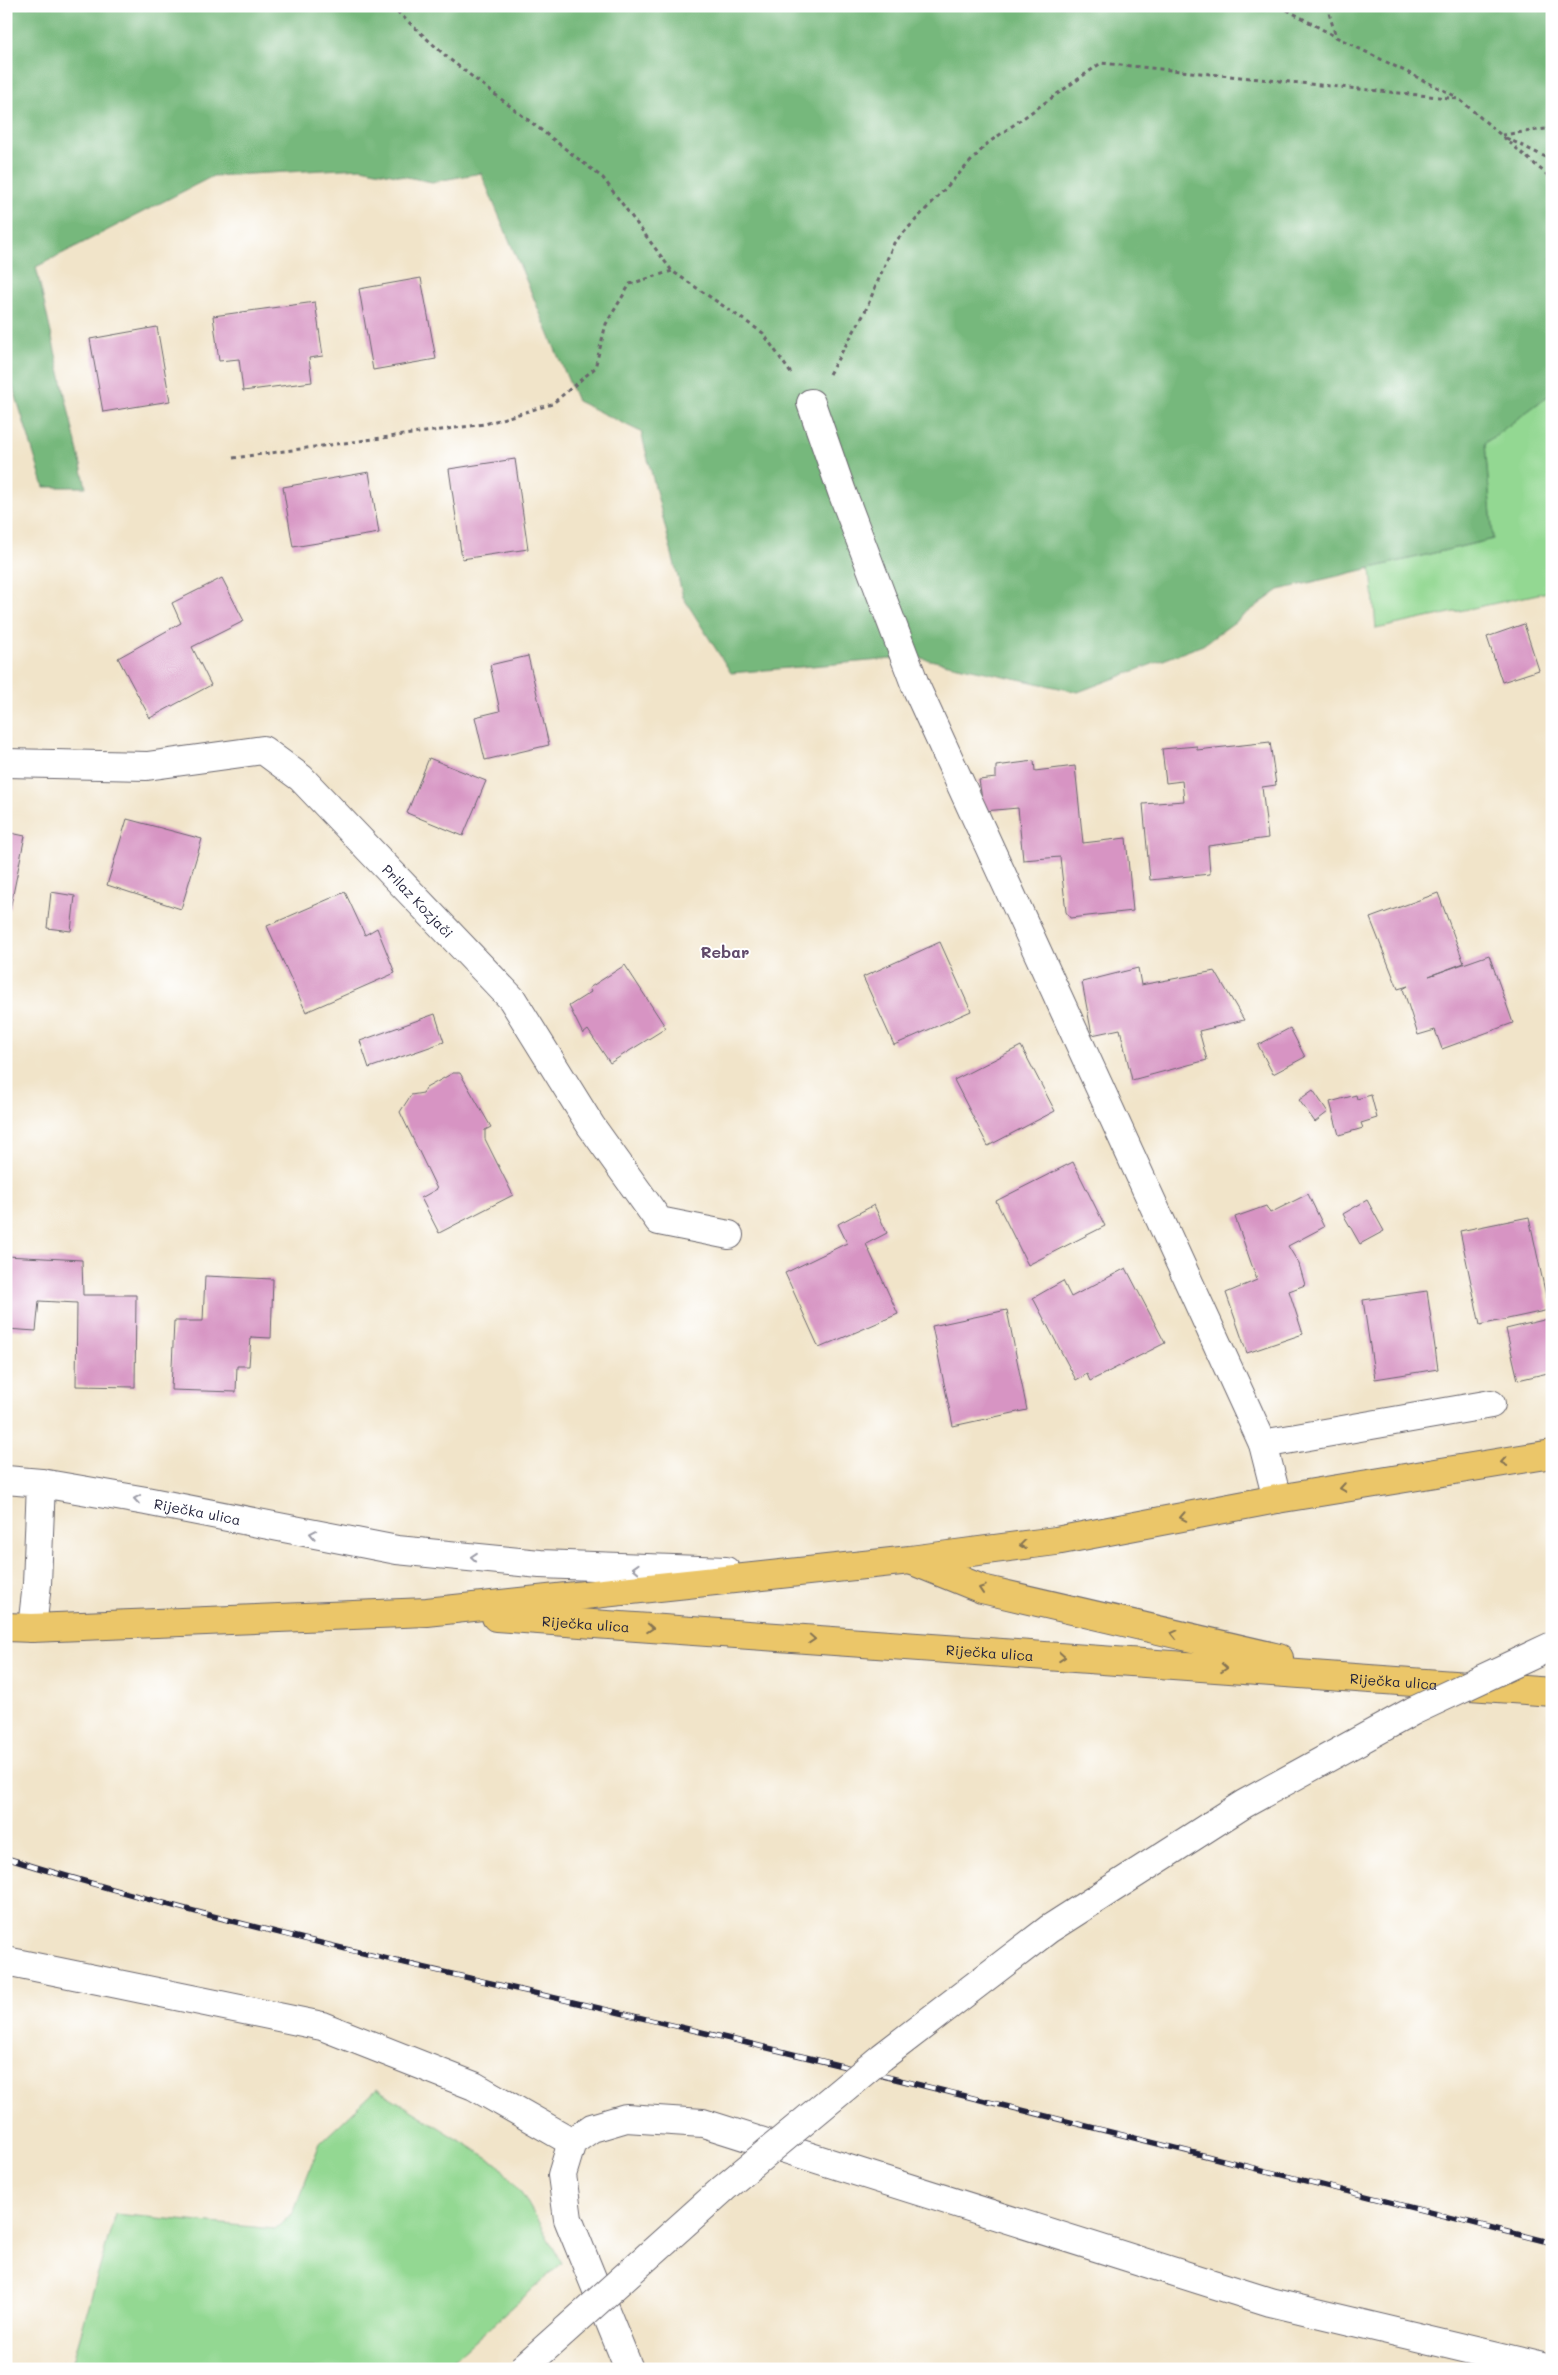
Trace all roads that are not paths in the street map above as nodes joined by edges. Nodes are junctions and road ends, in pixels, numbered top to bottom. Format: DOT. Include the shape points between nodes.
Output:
graph roads {
  1 [pos="811,403"];
  2 [pos="6,763"];
  3 [pos="729,1235"];
  4 [pos="1491,1404"];
  5 [pos="1263,1444"];
  6 [pos="1552,1454"];
  7 [pos="6,1480"];
  8 [pos="41,1483"];
  9 [pos="1277,1500"];
  10 [pos="910,1560"];
  11 [pos="772,1573"];
  12 [pos="427,1612"];
  13 [pos="19,1628"];
  14 [pos="1552,1646"];
  15 [pos="1358,1677"];
  16 [pos="1552,1692"];
  17 [pos="6,1961"];
  18 [pos="572,2142"];
  19 [pos="522,2369"];
  20 [pos="629,2369"];
  21 [pos="1552,2369"];
  1 -- 5 [label="street" via="916,687"];
  2 -- 3 [label="street, Prilaz Kozjači" via="147,766 263,750 301,778 512,998 591,1126 658,1221"];
  4 -- 5 [label="street"];
  5 -- 9 [label="street"];
  6 -- 9 [label="main road, Riječka ulica, one-way"];
  7 -- 8 [label="street, Riječka ulica"];
  11 -- 8 [label="street, Riječka ulica, one-way" via="540,1564 397,1550"];
  8 -- 13 [label="street, Riječka ulica" via="37,1584"];
  9 -- 10 [label="main road, Riječka ulica, one-way" via="1056,1541"];
  10 -- 11 [label="main road, Riječka ulica"];
  15 -- 10 [label="main road, one-way" via="982,1589"];
  11 -- 12 [label="main road, Riječka ulica"];
  12 -- 13 [label="main road, Riječka ulica"];
  12 -- 15 [label="main road, Riječka ulica, one-way"];
  14 -- 19 [label="street, bridge" via="1413,1711 1244,1804 1048,1929 882,2057 724,2188"];
  15 -- 16 [label="main road, Riječka ulica"];
  17 -- 18 [label="street" via="322,2026 474,2086"];
  18 -- 20 [label="street" via="562,2174 568,2219"];
  18 -- 21 [label="street" via="592,2128 626,2118 703,2123 1270,2302"];
}
